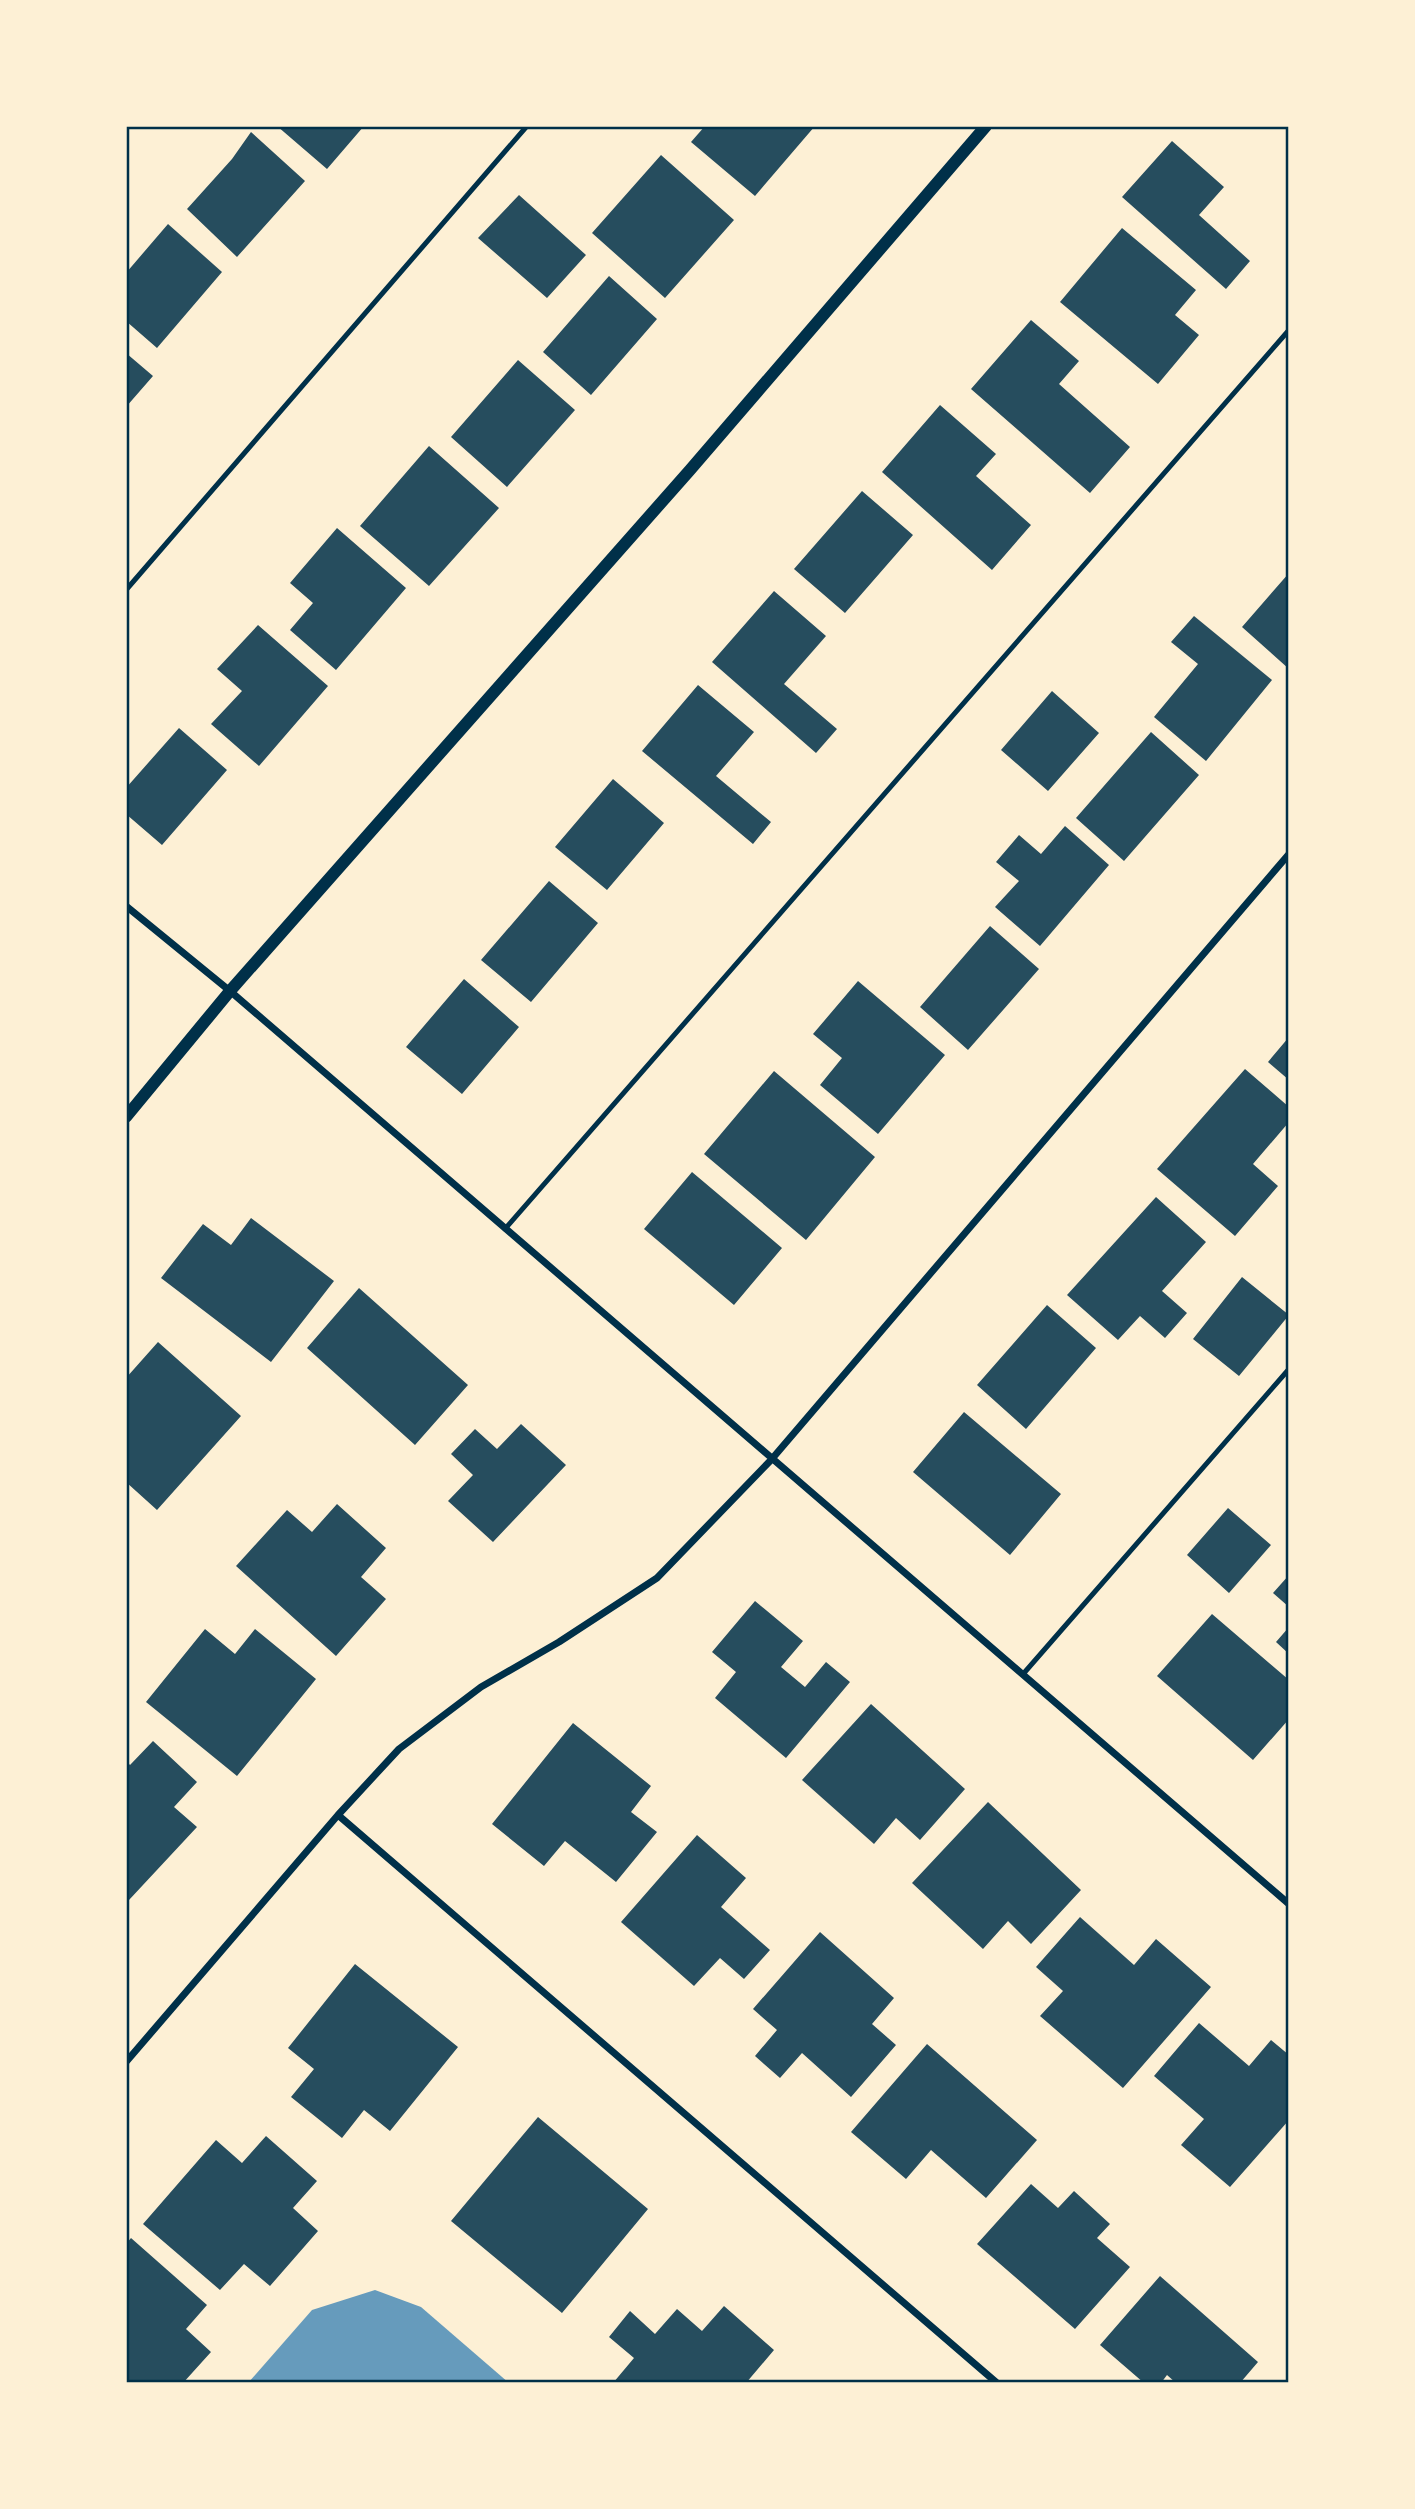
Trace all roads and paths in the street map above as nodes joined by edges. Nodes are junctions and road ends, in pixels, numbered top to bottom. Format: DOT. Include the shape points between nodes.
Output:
graph roads {
  1 [pos="527,126"];
  2 [pos="986,126"];
  3 [pos="1289,330"];
  4 [pos="126,590"];
  5 [pos="1289,855"];
  6 [pos="126,906"];
  7 [pos="230,991"];
  8 [pos="126,1117"];
  9 [pos="505,1229"];
  10 [pos="1289,1369"];
  11 [pos="771,1460"];
  12 [pos="1024,1673"];
  13 [pos="338,1815"];
  14 [pos="1289,1903"];
  15 [pos="126,2062"];
  16 [pos="997,2383"];
  1 -- 4 [label="lane"];
  2 -- 7 [label="street" via="690,470"];
  3 -- 9 [label="lane"];
  5 -- 11 [label="street"];
  6 -- 7 [label="street"];
  7 -- 8 [label="street"];
  7 -- 9 [label="street"];
  9 -- 11 [label="street"];
  10 -- 12 [label="lane"];
  11 -- 12 [label="street"];
  11 -- 13 [label="street" via="657,1578 481,1687 399,1749"];
  12 -- 14 [label="street"];
  13 -- 15 [label="street"];
  13 -- 16 [label="street"];
}
